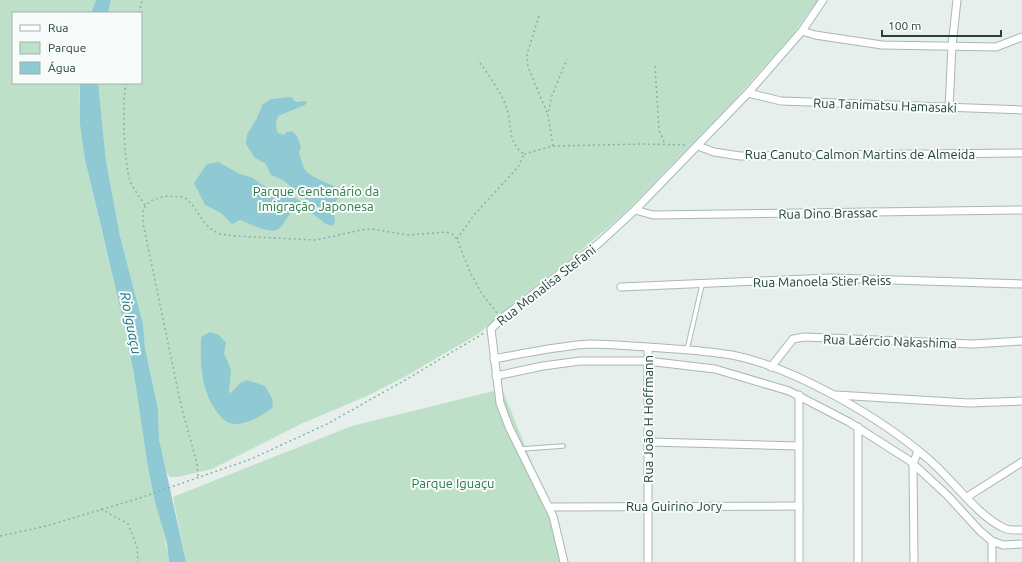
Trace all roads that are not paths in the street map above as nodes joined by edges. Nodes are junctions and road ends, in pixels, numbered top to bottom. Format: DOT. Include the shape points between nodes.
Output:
graph roads {
  1 [pos="823,0"];
  2 [pos="957,0"];
  3 [pos="802,31"];
  4 [pos="1022,37"];
  5 [pos="952,46"];
  6 [pos="748,93"];
  7 [pos="949,108"];
  8 [pos="1022,110"];
  9 [pos="698,146"];
  10 [pos="1022,153"];
  11 [pos="635,210"];
  12 [pos="1022,210"];
  13 [pos="702,284"];
  14 [pos="1022,284"];
  15 [pos="621,287"];
  16 [pos="1022,341"];
  17 [pos="648,347"];
  18 [pos="687,350"];
  19 [pos="494,359"];
  20 [pos="647,361"];
  21 [pos="771,367"];
  22 [pos="496,376"];
  23 [pos="799,395"];
  24 [pos="834,395"];
  25 [pos="1022,401"];
  26 [pos="858,427"];
  27 [pos="648,442"];
  28 [pos="563,446"];
  29 [pos="799,446"];
  30 [pos="520,449"];
  31 [pos="918,451"];
  32 [pos="1022,462"];
  33 [pos="913,464"];
  34 [pos="967,497"];
  35 [pos="799,506"];
  36 [pos="549,507"];
  37 [pos="648,507"];
  38 [pos="1022,530"];
  39 [pos="992,541"];
  40 [pos="1022,544"];
  41 [pos="564,562"];
  42 [pos="648,562"];
  43 [pos="799,562"];
  44 [pos="858,562"];
  45 [pos="914,562"];
  46 [pos="992,562"];
  1 -- 3 [label="street, Rua Monalisa Stefani"];
  2 -- 5 [label="street"];
  3 -- 5 [label="street" via="882,45"];
  3 -- 6 [label="street, Rua Monalisa Stefani"];
  4 -- 5 [label="street" via="996,47"];
  5 -- 7 [label="street"];
  6 -- 7 [label="street, Rua Tanimatsu Hamasaki" via="781,101"];
  6 -- 9 [label="street, Rua Monalisa Stefani"];
  7 -- 8 [label="street, Rua Tanimatsu Hamasaki"];
  9 -- 10 [label="street, Rua Canuto Calmon Martins de Almeida" via="714,152 740,156"];
  9 -- 11 [label="street, Rua Monalisa Stefani"];
  11 -- 12 [label="street, Rua Dino Brassac" via="653,215"];
  11 -- 19 [label="street, Rua Monalisa Stefani" via="598,244 491,329"];
  13 -- 14 [label="street, Rua Manoela Stier Reiss" via="830,278"];
  13 -- 15 [label="street, Rua Manoela Stier Reiss"];
  13 -- 18 [label="lane"];
  16 -- 21 [label="street, Rua Laércio Nakashima" via="973,344 804,337 793,339"];
  17 -- 18 [label="street"];
  17 -- 19 [label="street" via="590,344"];
  17 -- 20 [label="street, Rua João H Hoffmann"];
  18 -- 21 [label="street" via="732,355"];
  19 -- 22 [label="street"];
  20 -- 22 [label="street" via="580,361"];
  20 -- 23 [label="street" via="714,369"];
  20 -- 27 [label="street, Rua João H Hoffmann"];
  21 -- 24 [label="street"];
  22 -- 30 [label="street" via="500,402"];
  23 -- 26 [label="street"];
  23 -- 29 [label="street"];
  24 -- 25 [label="street" via="969,403"];
  24 -- 31 [label="street"];
  26 -- 33 [label="street"];
  26 -- 44 [label="street"];
  27 -- 29 [label="street"];
  27 -- 37 [label="street, Rua João H Hoffmann"];
  28 -- 30 [label="lane"];
  29 -- 35 [label="street"];
  30 -- 36 [label="street"];
  31 -- 33 [label="street"];
  31 -- 34 [label="street"];
  32 -- 34 [label="street"];
  33 -- 39 [label="street"];
  33 -- 45 [label="street"];
  34 -- 38 [label="street" via="977,509 1004,528"];
  35 -- 37 [label="street, Rua Guirino Jory"];
  35 -- 43 [label="street"];
  36 -- 37 [label="street, Rua Guirino Jory"];
  36 -- 41 [label="street"];
  37 -- 42 [label="street, Rua João H Hoffmann"];
  39 -- 40 [label="street" via="1003,545"];
  39 -- 46 [label="street"];
}
